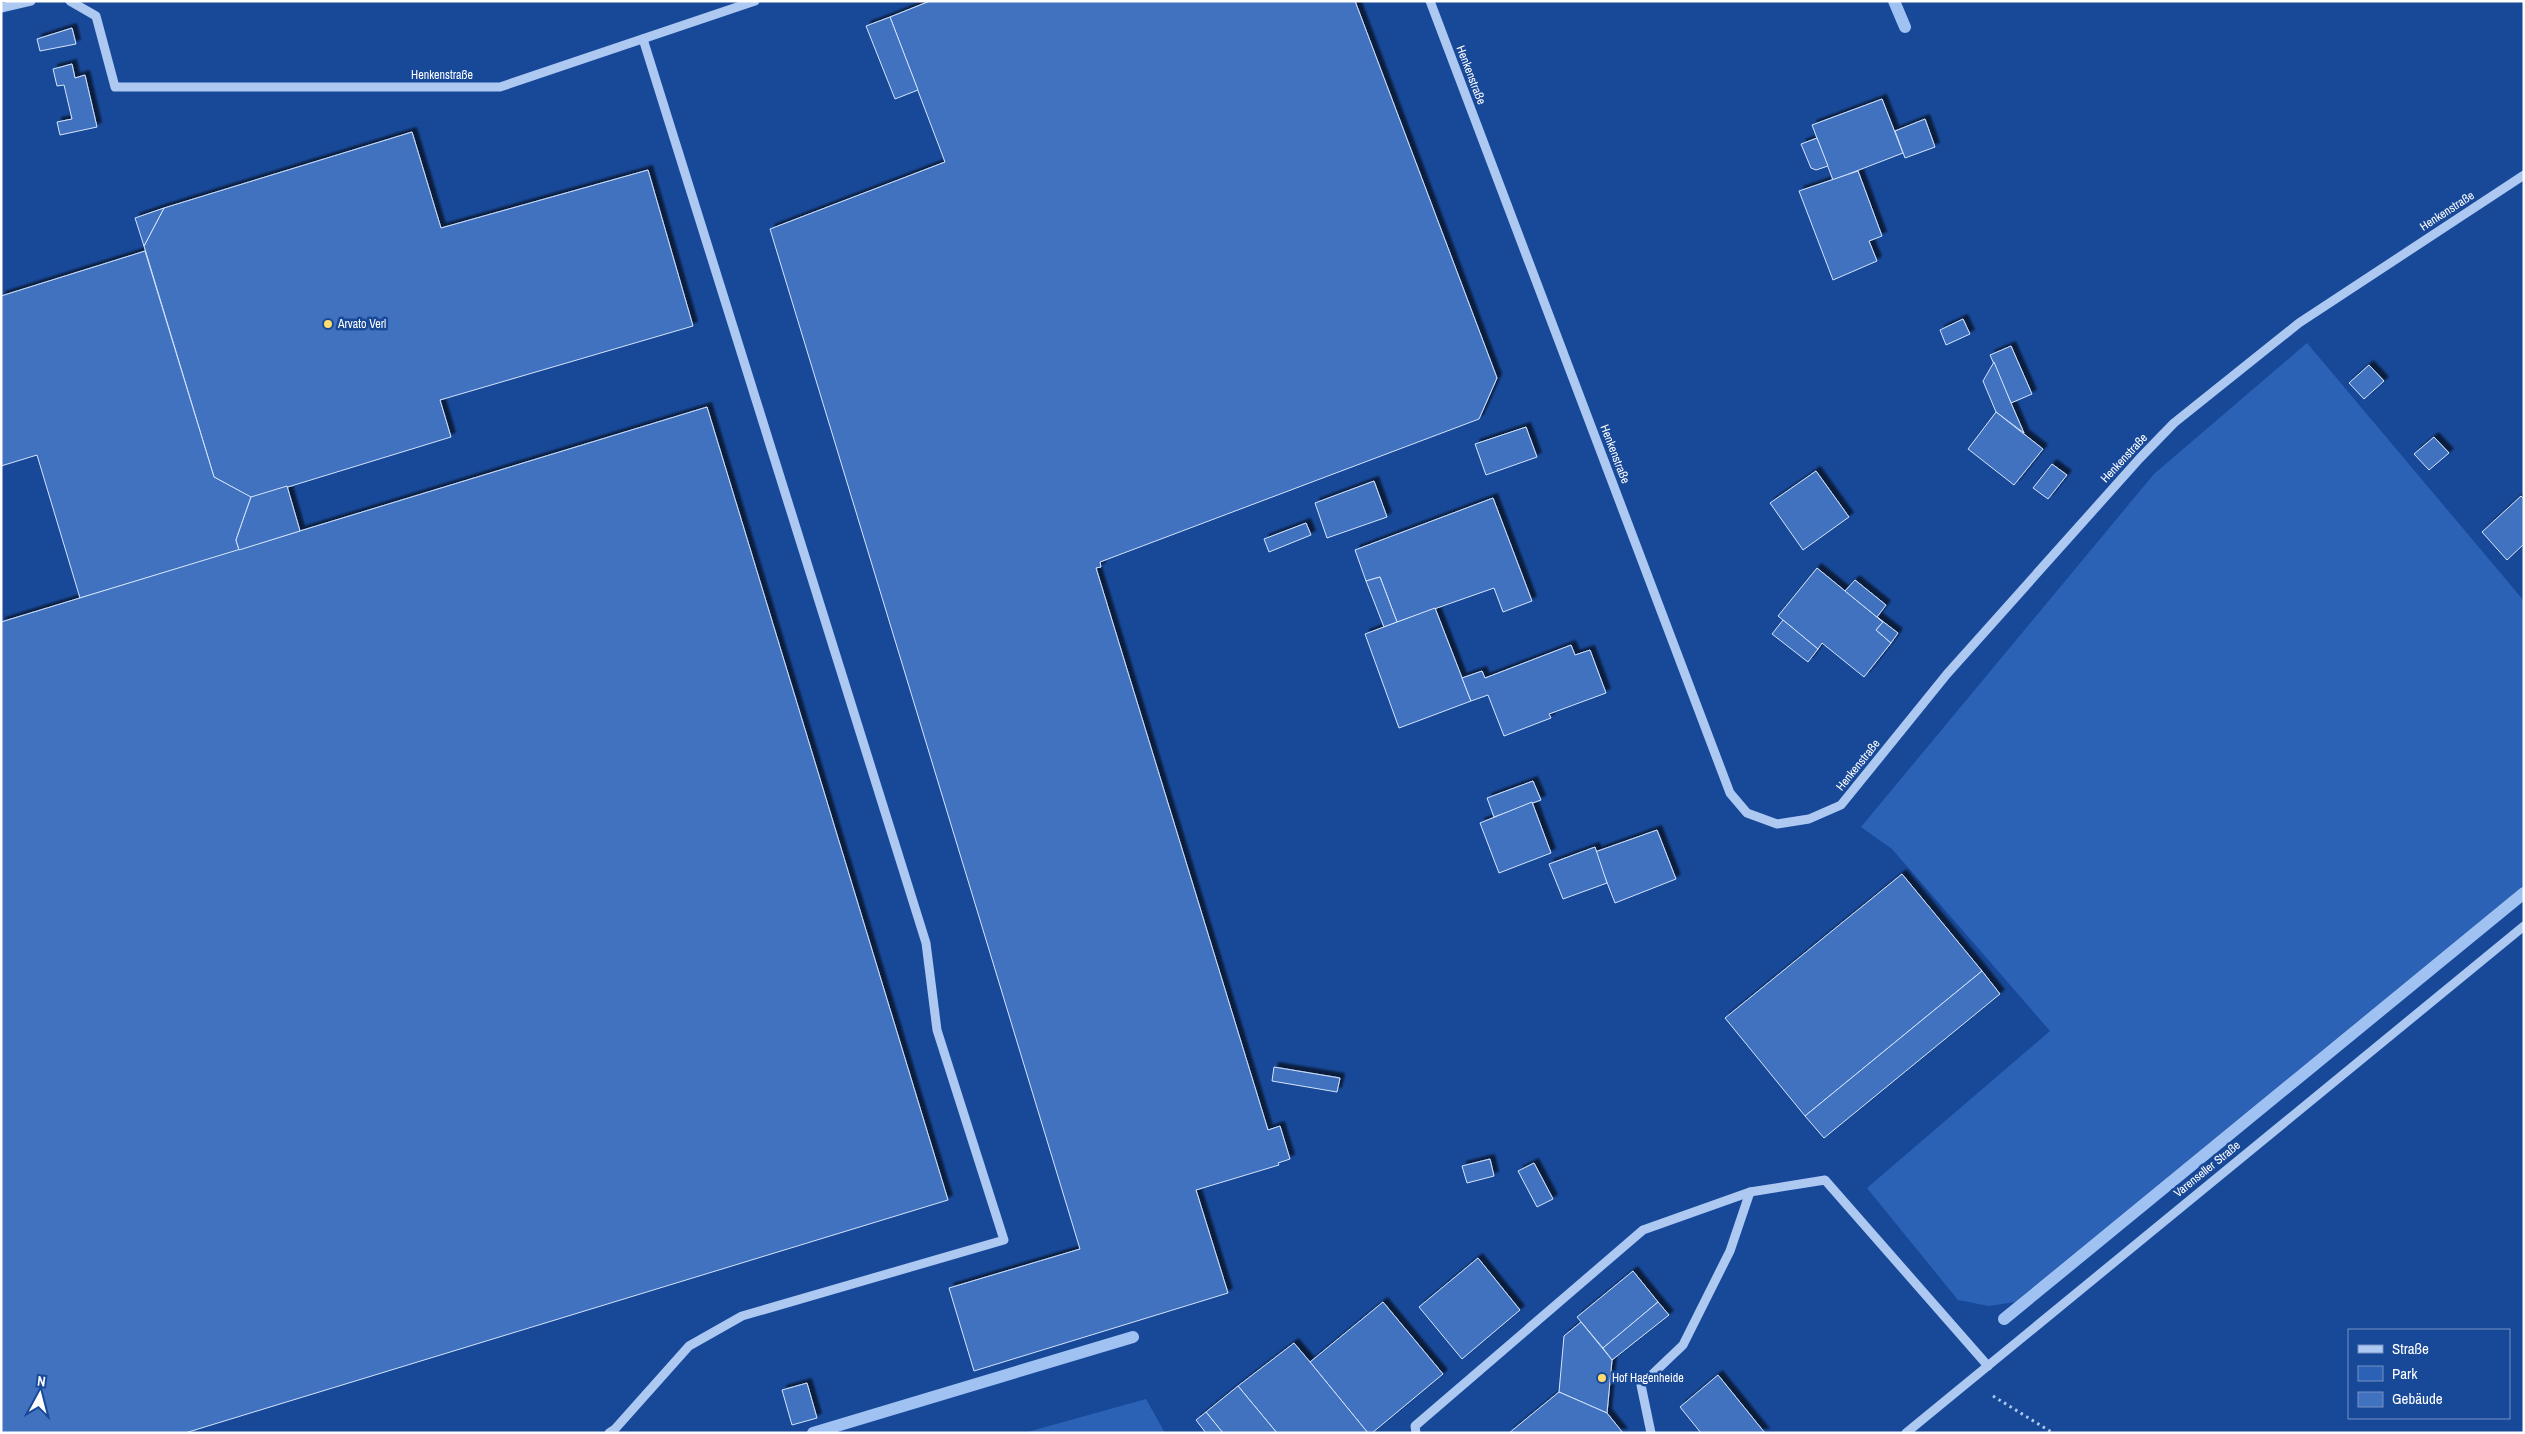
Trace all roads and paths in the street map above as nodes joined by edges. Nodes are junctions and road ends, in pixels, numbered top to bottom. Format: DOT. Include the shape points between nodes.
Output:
graph roads {
  1 [pos="31,1"];
  2 [pos="70,1"];
  3 [pos="755,1"];
  4 [pos="1430,1"];
  5 [pos="1,8"];
  6 [pos="643,39"];
  7 [pos="2524,176"];
  8 [pos="2524,926"];
  9 [pos="1750,1192"];
  10 [pos="1988,1366"];
  11 [pos="1969,1381"];
  12 [pos="609,1433"];
  13 [pos="1416,1433"];
  14 [pos="1651,1433"];
  15 [pos="1906,1433"];
  16 [pos="2053,1433"];
  1 -- 5 [label="street"];
  2 -- 6 [label="street, Henkenstraße" via="96,16 115,87 500,87"];
  3 -- 6 [label="street, Henkenstraße"];
  4 -- 7 [label="street, Henkenstraße" via="1730,793 1747,813 1777,824 1809,819 1841,805 1947,674 2174,423 2299,324"];
  6 -- 12 [label="street" via="926,943 937,1030 1004,1240 742,1316 689,1346"];
  8 -- 10 [label="street, Varenseller Straße"];
  9 -- 10 [label="street" via="1826,1180"];
  9 -- 13 [label="street" via="1643,1230 1415,1426"];
  9 -- 14 [label="street" via="1730,1251 1683,1345 1641,1385"];
  10 -- 11 [label="street, Varenseller Straße"];
  11 -- 15 [label="street, Varenseller Straße"];
  11 -- 16 [label="path"];
}
